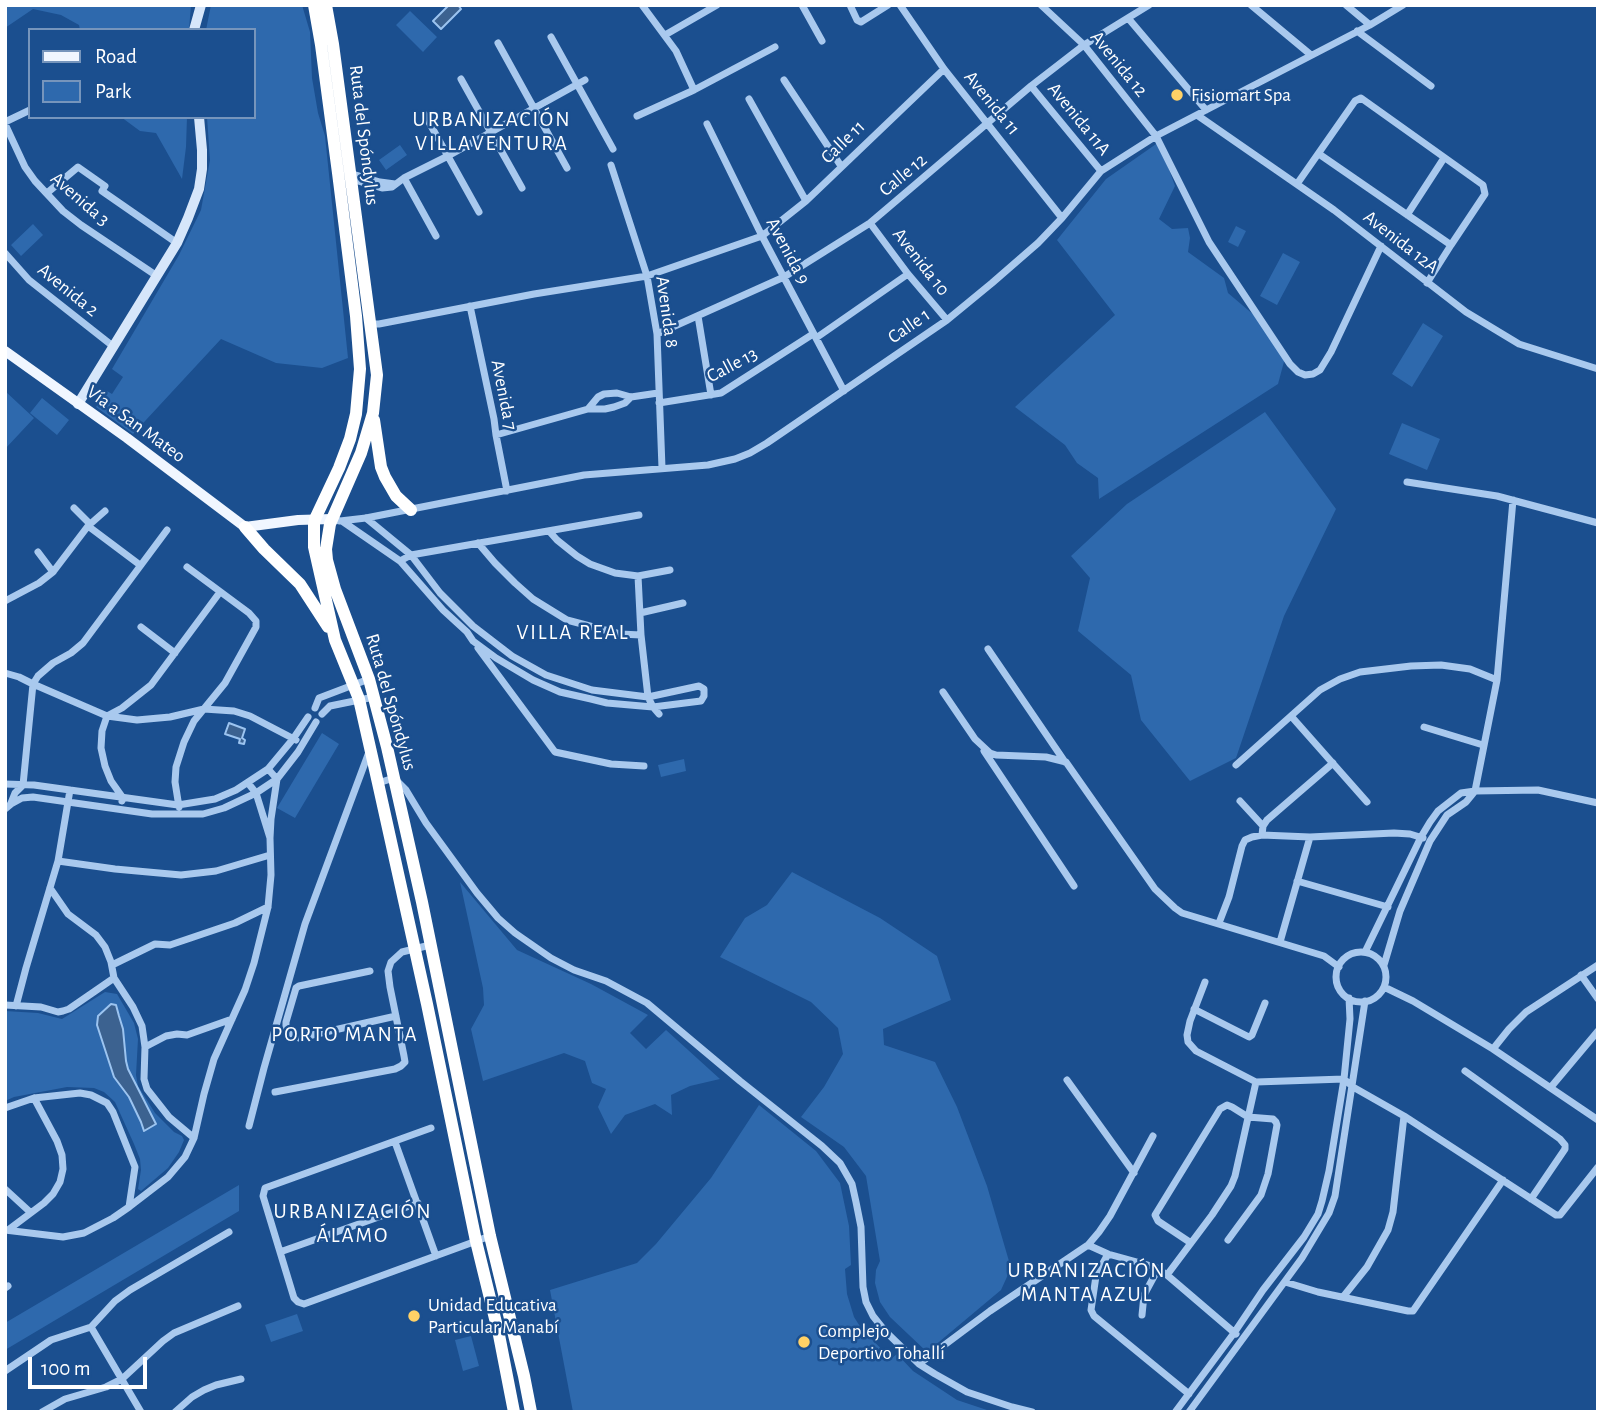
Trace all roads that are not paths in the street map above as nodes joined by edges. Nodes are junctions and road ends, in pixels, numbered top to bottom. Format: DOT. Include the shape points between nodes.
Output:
graph roads {
  1 [pos="201,5"];
  2 [pos="312,5"];
  3 [pos="326,5"];
  4 [pos="642,5"];
  5 [pos="718,5"];
  6 [pos="802,5"];
  7 [pos="849,5"];
  8 [pos="888,5"];
  9 [pos="900,5"];
  10 [pos="1041,5"];
  11 [pos="1131,5"];
  12 [pos="1149,5"];
  13 [pos="1251,5"];
  14 [pos="1346,5"];
  15 [pos="1403,5"];
  16 [pos="1138,12"];
  17 [pos="1128,18"];
  18 [pos="1370,25"];
  19 [pos="195,28"];
  20 [pos="1357,31"];
  21 [pos="665,34"];
  22 [pos="551,37"];
  23 [pos="822,41"];
  24 [pos="498,43"];
  25 [pos="1084,45"];
  26 [pos="775,47"];
  27 [pos="1311,55"];
  28 [pos="944,69"];
  29 [pos="461,79"];
  30 [pos="585,79"];
  31 [pos="784,80"];
  32 [pos="577,84"];
  33 [pos="1031,86"];
  34 [pos="1431,86"];
  35 [pos="694,90"];
  36 [pos="749,99"];
  37 [pos="534,108"];
  38 [pos="1206,110"];
  39 [pos="28,111"];
  40 [pos="1197,115"];
  41 [pos="425,116"];
  42 [pos="637,116"];
  43 [pos="199,119"];
  44 [pos="5,123"];
  45 [pos="988,123"];
  46 [pos="707,124"];
  47 [pos="491,132"];
  48 [pos="1156,136"];
  49 [pos="613,149"];
  50 [pos="1319,154"];
  51 [pos="448,156"];
  52 [pos="1444,158"];
  53 [pos="611,165"];
  54 [pos="841,166"];
  55 [pos="567,168"];
  56 [pos="1101,171"];
  57 [pos="344,176"];
  58 [pos="404,178"];
  59 [pos="1297,184"];
  60 [pos="523,188"];
  61 [pos="47,193"];
  62 [pos="806,201"];
  63 [pos="479,212"];
  64 [pos="1407,215"];
  65 [pos="1062,218"];
  66 [pos="870,223"];
  67 [pos="436,236"];
  68 [pos="762,236"];
  69 [pos="177,243"];
  70 [pos="1451,245"];
  71 [pos="1381,246"];
  72 [pos="5,253"];
  73 [pos="908,274"];
  74 [pos="157,276"];
  75 [pos="647,276"];
  76 [pos="784,277"];
  77 [pos="1427,283"];
  78 [pos="470,306"];
  79 [pos="698,316"];
  80 [pos="947,320"];
  81 [pos="371,324"];
  82 [pos="657,334"];
  83 [pos="815,336"];
  84 [pos="114,347"];
  85 [pos="5,351"];
  86 [pos="1598,369"];
  87 [pos="844,391"];
  88 [pos="658,393"];
  89 [pos="711,395"];
  90 [pos="631,397"];
  91 [pos="659,403"];
  92 [pos="78,404"];
  93 [pos="587,409"];
  94 [pos="373,413"];
  95 [pos="496,435"];
  96 [pos="662,468"];
  97 [pos="1407,482"];
  98 [pos="508,491"];
  99 [pos="1513,500"];
  100 [pos="74,508"];
  101 [pos="411,510"];
  102 [pos="105,511"];
  103 [pos="639,515"];
  104 [pos="366,518"];
  105 [pos="315,519"];
  106 [pos="337,520"];
  107 [pos="1598,523"];
  108 [pos="89,525"];
  109 [pos="245,527"];
  110 [pos="167,530"];
  111 [pos="549,531"];
  112 [pos="478,543"];
  113 [pos="38,552"];
  114 [pos="411,555"];
  115 [pos="400,561"];
  116 [pos="140,565"];
  117 [pos="187,567"];
  118 [pos="670,570"];
  119 [pos="53,572"];
  120 [pos="638,576"];
  121 [pos="220,592"];
  122 [pos="440,593"];
  123 [pos="433,598"];
  124 [pos="5,601"];
  125 [pos="683,603"];
  126 [pos="640,613"];
  127 [pos="141,627"];
  128 [pos="470,629"];
  129 [pos="641,635"];
  130 [pos="335,639"];
  131 [pos="473,641"];
  132 [pos="988,649"];
  133 [pos="175,653"];
  134 [pos="512,656"];
  135 [pos="506,665"];
  136 [pos="5,673"];
  137 [pos="546,675"];
  138 [pos="369,679"];
  139 [pos="1497,680"];
  140 [pos="33,684"];
  141 [pos="354,684"];
  142 [pos="541,684"];
  143 [pos="592,690"];
  144 [pos="943,692"];
  145 [pos="648,696"];
  146 [pos="374,697"];
  147 [pos="318,698"];
  148 [pos="359,699"];
  149 [pos="591,699"];
  150 [pos="330,706"];
  151 [pos="653,707"];
  152 [pos="315,708"];
  153 [pos="204,709"];
  154 [pos="322,714"];
  155 [pos="659,715"];
  156 [pos="107,716"];
  157 [pos="1291,716"];
  158 [pos="308,717"];
  159 [pos="316,722"];
  160 [pos="1424,727"];
  161 [pos="293,739"];
  162 [pos="303,743"];
  163 [pos="1483,744"];
  164 [pos="979,745"];
  165 [pos="370,748"];
  166 [pos="1066,762"];
  167 [pos="1333,763"];
  168 [pos="1236,765"];
  169 [pos="644,766"];
  170 [pos="268,769"];
  171 [pos="394,778"];
  172 [pos="277,779"];
  173 [pos="248,783"];
  174 [pos="378,783"];
  175 [pos="23,785"];
  176 [pos="7,786"];
  177 [pos="70,790"];
  178 [pos="1475,791"];
  179 [pos="256,793"];
  180 [pos="122,798"];
  181 [pos="1240,801"];
  182 [pos="69,802"];
  183 [pos="1367,802"];
  184 [pos="1598,803"];
  185 [pos="7,804"];
  186 [pos="178,805"];
  187 [pos="121,808"];
  188 [pos="181,814"];
  189 [pos="1263,826"];
  190 [pos="1262,835"];
  191 [pos="1310,836"];
  192 [pos="1421,837"];
  193 [pos="270,838"];
  194 [pos="1430,841"];
  195 [pos="270,855"];
  196 [pos="58,861"];
  197 [pos="1297,881"];
  198 [pos="1074,886"];
  199 [pos="50,888"];
  200 [pos="268,907"];
  201 [pos="1388,907"];
  202 [pos="1219,923"];
  203 [pos="1280,942"];
  204 [pos="430,945"];
  205 [pos="415,948"];
  206 [pos="1366,952"];
  207 [pos="112,965"];
  208 [pos="1384,965"];
  209 [pos="1598,965"];
  210 [pos="1339,967"];
  211 [pos="370,971"];
  212 [pos="1581,975"];
  213 [pos="114,978"];
  214 [pos="1205,982"];
  215 [pos="1384,987"];
  216 [pos="1349,998"];
  217 [pos="1598,999"];
  218 [pos="1365,1002"];
  219 [pos="1265,1003"];
  220 [pos="5,1004"];
  221 [pos="16,1006"];
  222 [pos="1194,1009"];
  223 [pos="396,1017"];
  224 [pos="232,1019"];
  225 [pos="1598,1031"];
  226 [pos="145,1047"];
  227 [pos="1493,1049"];
  228 [pos="1465,1072"];
  229 [pos="1345,1079"];
  230 [pos="1067,1080"];
  231 [pos="1256,1082"];
  232 [pos="1353,1087"];
  233 [pos="1551,1087"];
  234 [pos="275,1093"];
  235 [pos="34,1098"];
  236 [pos="5,1108"];
  237 [pos="1404,1116"];
  238 [pos="1248,1117"];
  239 [pos="1598,1120"];
  240 [pos="249,1126"];
  241 [pos="430,1128"];
  242 [pos="1153,1136"];
  243 [pos="194,1138"];
  244 [pos="395,1142"];
  245 [pos="1598,1167"];
  246 [pos="1134,1173"];
  247 [pos="1503,1180"];
  248 [pos="5,1189"];
  249 [pos="1531,1199"];
  250 [pos="418,1203"];
  251 [pos="129,1207"];
  252 [pos="30,1212"];
  253 [pos="7,1230"];
  254 [pos="229,1232"];
  255 [pos="490,1236"];
  256 [pos="1228,1240"];
  257 [pos="476,1241"];
  258 [pos="1191,1243"];
  259 [pos="1088,1245"];
  260 [pos="280,1252"];
  261 [pos="1108,1254"];
  262 [pos="436,1256"];
  263 [pos="1158,1269"];
  264 [pos="1167,1275"];
  265 [pos="1285,1282"];
  266 [pos="1343,1297"];
  267 [pos="238,1306"];
  268 [pos="1142,1315"];
  269 [pos="91,1327"];
  270 [pos="1234,1333"];
  271 [pos="1242,1340"];
  272 [pos="919,1364"];
  273 [pos="5,1371"];
  274 [pos="122,1379"];
  275 [pos="241,1379"];
  276 [pos="1189,1394"];
  277 [pos="1177,1411"];
  278 [pos="43,1412"];
  279 [pos="141,1412"];
  280 [pos="176,1412"];
  281 [pos="514,1412"];
  282 [pos="531,1412"];
  283 [pos="1032,1412"];
  284 [pos="1167,1412"];
  285 [pos="1189,1412"];
  1 -- 19 [label="street"];
  2 -- 57 [label="highway, Ruta del Spóndylus"];
  3 -- 57 [label="highway, Ruta del Spóndylus"];
  4 -- 21 [label="street"];
  5 -- 21 [label="street"];
  6 -- 23 [label="street"];
  7 -- 8 [label="street" via="861,22"];
  9 -- 28 [label="street, Avenida 11"];
  10 -- 25 [label="street, Avenida 12"];
  11 -- 16 [label="street"];
  12 -- 16 [label="street, Calle 12"];
  13 -- 27 [label="street"];
  14 -- 18 [label="street"];
  15 -- 18 [label="street, Calle 1"];
  16 -- 17 [label="street, Calle 12"];
  17 -- 25 [label="street, Calle 12"];
  17 -- 38 [label="street"];
  18 -- 20 [label="street, Calle 1"];
  20 -- 27 [label="street, Calle 1"];
  20 -- 34 [label="street"];
  21 -- 35 [label="street"];
  22 -- 32 [label="street"];
  24 -- 37 [label="street"];
  25 -- 33 [label="street, Calle 12"];
  25 -- 48 [label="street, Avenida 12"];
  26 -- 35 [label="street"];
  27 -- 38 [label="street, Calle 1"];
  28 -- 45 [label="street, Avenida 11"];
  28 -- 54 [label="street, Calle 11"];
  29 -- 47 [label="street"];
  30 -- 32 [label="street"];
  31 -- 54 [label="street"];
  32 -- 37 [label="street"];
  32 -- 49 [label="street"];
  33 -- 45 [label="street, Calle 12"];
  33 -- 56 [label="street, Avenida 11A"];
  35 -- 42 [label="street"];
  36 -- 62 [label="street"];
  37 -- 47 [label="street"];
  37 -- 55 [label="street"];
  38 -- 40 [label="street, Calle 1"];
  39 -- 44 [label="street"];
  40 -- 48 [label="street, Calle 1"];
  40 -- 59 [label="street, Avenida 12A"];
  41 -- 51 [label="street"];
  43 -- 69 [label="street" via="199,189"];
  44 -- 61 [label="street, Avenida 3" via="25,167"];
  45 -- 65 [label="street, Avenida 11"];
  45 -- 66 [label="street, Calle 12"];
  46 -- 68 [label="street, Avenida 9"];
  47 -- 51 [label="street"];
  47 -- 60 [label="street"];
  48 -- 56 [label="street, Calle 1"];
  48 -- 71 [label="street, Avenida 12" via="1209,242 1298,372 1305,375 1320,370"];
  50 -- 52 [label="street" via="1355,100 1361,98"];
  50 -- 59 [label="street"];
  50 -- 64 [label="street"];
  51 -- 58 [label="street"];
  51 -- 63 [label="street"];
  52 -- 64 [label="street"];
  52 -- 70 [label="street" via="1485,189"];
  53 -- 75 [label="street, Avenida 8"];
  54 -- 62 [label="street, Calle 11"];
  56 -- 65 [label="street, Calle 1"];
  57 -- 58 [label="street" via="387,189"];
  57 -- 81 [label="highway, Ruta del Spóndylus"];
  57 -- 105 [label="highway, Ruta del Spóndylus" via="359,392 350,439"];
  58 -- 67 [label="street"];
  59 -- 71 [label="street, Avenida 12A"];
  61 -- 69 [label="street" via="78,167 105,186 102,191"];
  61 -- 74 [label="street, Avenida 3" via="81,225"];
  62 -- 68 [label="street, Calle 11"];
  64 -- 70 [label="street"];
  65 -- 80 [label="street, Calle 1"];
  66 -- 73 [label="street, Avenida 10"];
  66 -- 76 [label="street, Calle 12"];
  68 -- 75 [label="street, Calle 11"];
  68 -- 76 [label="street, Avenida 9"];
  69 -- 74 [label="street"];
  70 -- 77 [label="street"];
  71 -- 77 [label="street, Avenida 12A"];
  72 -- 84 [label="street, Avenida 2" via="29,280"];
  73 -- 80 [label="street, Avenida 10"];
  73 -- 83 [label="street, Calle 13"];
  74 -- 84 [label="street"];
  75 -- 78 [label="street, Calle 11"];
  75 -- 82 [label="street, Avenida 8"];
  76 -- 79 [label="street, Calle 12"];
  76 -- 83 [label="street, Avenida 9"];
  77 -- 86 [label="street, Avenida 12A" via="1519,344"];
  78 -- 81 [label="street, Calle 11"];
  78 -- 95 [label="street, Avenida 7"];
  79 -- 82 [label="street, Calle 12"];
  79 -- 89 [label="street"];
  80 -- 87 [label="street, Calle 1"];
  81 -- 94 [label="highway, Ruta del Spóndylus" via="377,376"];
  82 -- 88 [label="street, Avenida 8"];
  83 -- 87 [label="street, Avenida 9"];
  83 -- 89 [label="street, Calle 13"];
  84 -- 92 [label="street"];
  85 -- 92 [label="main road, Vía a San Mateo"];
  87 -- 96 [label="street, Calle 1" via="750,453 708,465"];
  88 -- 90 [label="street"];
  88 -- 91 [label="street, Avenida 8"];
  89 -- 91 [label="street, Calle 13"];
  90 -- 93 [label="street" via="621,405"];
  90 -- 93 [label="street" via="610,393 598,397"];
  91 -- 96 [label="street, Avenida 8"];
  92 -- 109 [label="main road, Vía a San Mateo"];
  93 -- 95 [label="street"];
  94 -- 101 [label="highway" via="385,477"];
  94 -- 106 [label="highway, Ruta del Spóndylus"];
  95 -- 98 [label="street, Avenida 7"];
  96 -- 98 [label="street, Calle 1" via="584,475"];
  97 -- 99 [label="street"];
  98 -- 101 [label="street, Calle 1"];
  99 -- 107 [label="street"];
  99 -- 139 [label="street"];
  100 -- 108 [label="street"];
  101 -- 104 [label="street, Calle 1"];
  102 -- 108 [label="street"];
  103 -- 111 [label="street"];
  104 -- 106 [label="street, Calle 1"];
  104 -- 114 [label="street"];
  105 -- 106 [label="main road"];
  105 -- 109 [label="main road"];
  105 -- 130 [label="highway, Ruta del Spóndylus" via="314,547"];
  106 -- 115 [label="street"];
  106 -- 138 [label="highway, Ruta del Spóndylus" via="326,549 327,560"];
  108 -- 116 [label="street"];
  108 -- 119 [label="street"];
  109 -- 130 [label="highway" via="300,584"];
  110 -- 116 [label="street"];
  111 -- 112 [label="street"];
  111 -- 120 [label="street" via="590,564"];
  112 -- 114 [label="street"];
  112 -- 129 [label="street" via="515,583 567,620"];
  113 -- 119 [label="street"];
  114 -- 115 [label="street"];
  114 -- 122 [label="street"];
  115 -- 123 [label="street"];
  116 -- 140 [label="street" via="83,643 53,663"];
  117 -- 121 [label="street"];
  118 -- 120 [label="street"];
  119 -- 124 [label="street"];
  120 -- 126 [label="street"];
  121 -- 133 [label="street"];
  121 -- 153 [label="street" via="253,617 256,627 225,683"];
  122 -- 123 [label="street"];
  122 -- 128 [label="street"];
  123 -- 128 [label="street" via="455,623"];
  125 -- 126 [label="street"];
  126 -- 129 [label="street"];
  127 -- 133 [label="street"];
  128 -- 131 [label="street"];
  128 -- 134 [label="street"];
  129 -- 145 [label="street"];
  130 -- 141 [label="highway, Ruta del Spóndylus"];
  131 -- 135 [label="street"];
  131 -- 169 [label="street" via="555,752"];
  132 -- 166 [label="street"];
  133 -- 156 [label="street" via="151,685"];
  134 -- 135 [label="street"];
  134 -- 137 [label="street"];
  135 -- 142 [label="street"];
  136 -- 140 [label="street"];
  137 -- 142 [label="street"];
  137 -- 143 [label="street"];
  138 -- 141 [label="street"];
  138 -- 146 [label="highway, Ruta del Spóndylus"];
  139 -- 157 [label="street" via="1471,669 1441,665 1360,672 1320,690"];
  139 -- 163 [label="street"];
  140 -- 156 [label="street"];
  140 -- 175 [label="street"];
  141 -- 147 [label="street"];
  141 -- 148 [label="highway, Ruta del Spóndylus"];
  142 -- 149 [label="street"];
  143 -- 145 [label="street"];
  143 -- 149 [label="street"];
  144 -- 164 [label="street"];
  145 -- 151 [label="street"];
  145 -- 151 [label="street" via="699,686 704,689 701,701"];
  146 -- 148 [label="street"];
  146 -- 171 [label="highway, Ruta del Spóndylus"];
  147 -- 150 [label="street"];
  147 -- 152 [label="street"];
  148 -- 150 [label="street"];
  148 -- 165 [label="highway, Ruta del Spóndylus"];
  149 -- 151 [label="street"];
  150 -- 154 [label="street"];
  151 -- 155 [label="street"];
  153 -- 156 [label="street" via="137,720"];
  153 -- 161 [label="street" via="250,716"];
  153 -- 186 [label="street" via="184,742 176,768"];
  156 -- 180 [label="street" via="101,748 108,774"];
  157 -- 167 [label="street"];
  157 -- 168 [label="street"];
  158 -- 161 [label="street"];
  159 -- 162 [label="street"];
  160 -- 163 [label="street"];
  161 -- 162 [label="street"];
  161 -- 170 [label="street"];
  162 -- 172 [label="street"];
  163 -- 178 [label="street"];
  164 -- 166 [label="street" via="996,755"];
  164 -- 198 [label="street"];
  165 -- 174 [label="highway, Ruta del Spóndylus"];
  165 -- 240 [label="street" via="305,924"];
  166 -- 202 [label="street" via="1161,896 1182,913"];
  167 -- 183 [label="street"];
  167 -- 189 [label="street"];
  170 -- 172 [label="street"];
  170 -- 173 [label="street"];
  171 -- 174 [label="street"];
  171 -- 204 [label="highway, Ruta del Spóndylus"];
  171 -- 272 [label="street" via="477,894 506,926 551,958 647,1003 841,1163 852,1184 861,1227 866,1302 885,1331"];
  172 -- 179 [label="street"];
  172 -- 193 [label="street"];
  173 -- 179 [label="street"];
  173 -- 186 [label="street" via="215,799"];
  174 -- 205 [label="highway, Ruta del Spóndylus"];
  175 -- 176 [label="street"];
  175 -- 177 [label="street"];
  175 -- 185 [label="street"];
  177 -- 180 [label="street"];
  177 -- 182 [label="street"];
  178 -- 184 [label="street" via="1538,790"];
  178 -- 192 [label="street" via="1461,793 1438,811"];
  178 -- 194 [label="street" via="1447,815"];
  179 -- 188 [label="street" via="203,814"];
  179 -- 193 [label="street"];
  180 -- 186 [label="street"];
  180 -- 187 [label="street"];
  181 -- 189 [label="street"];
  182 -- 185 [label="street" via="33,797"];
  182 -- 187 [label="street"];
  182 -- 196 [label="street"];
  186 -- 188 [label="street"];
  187 -- 188 [label="street"];
  189 -- 190 [label="street"];
  190 -- 191 [label="street"];
  190 -- 202 [label="street" via="1245,840 1242,846"];
  191 -- 192 [label="street" via="1394,833"];
  191 -- 197 [label="street"];
  192 -- 194 [label="street"];
  192 -- 201 [label="street"];
  193 -- 195 [label="street"];
  194 -- 208 [label="street" via="1400,911"];
  195 -- 196 [label="street" via="216,872 181,875"];
  195 -- 200 [label="street"];
  196 -- 199 [label="street"];
  197 -- 201 [label="street"];
  197 -- 203 [label="street"];
  199 -- 207 [label="street" via="68,914 96,935"];
  199 -- 221 [label="street"];
  200 -- 207 [label="street" via="170,945 155,944"];
  200 -- 224 [label="street" via="248,981"];
  201 -- 206 [label="street"];
  202 -- 203 [label="street"];
  203 -- 210 [label="street" via="1324,956"];
  204 -- 205 [label="street"];
  204 -- 255 [label="highway, Ruta del Spóndylus"];
  205 -- 223 [label="street" via="402,952 388,971"];
  205 -- 257 [label="highway, Ruta del Spóndylus"];
  206 -- 208 [label="street"];
  206 -- 210 [label="street" via="1349,955"];
  207 -- 213 [label="street"];
  208 -- 215 [label="street"];
  209 -- 212 [label="street"];
  210 -- 216 [label="street" via="1339,988"];
  211 -- 223 [label="street" via="296,988 286,1022 289,1032 299,1038"];
  212 -- 217 [label="street"];
  212 -- 227 [label="street" via="1526,1012"];
  213 -- 221 [label="street" via="63,1011"];
  213 -- 226 [label="street" via="142,1026"];
  214 -- 222 [label="street"];
  215 -- 218 [label="street"];
  215 -- 227 [label="street"];
  216 -- 218 [label="street"];
  216 -- 229 [label="street"];
  218 -- 232 [label="street"];
  219 -- 222 [label="street" via="1249,1037"];
  220 -- 221 [label="street"];
  222 -- 231 [label="street" via="1188,1042 1196,1051"];
  223 -- 234 [label="street" via="405,1062 401,1066"];
  224 -- 226 [label="street" via="187,1035 166,1036"];
  224 -- 243 [label="street" via="214,1059"];
  225 -- 233 [label="street"];
  226 -- 243 [label="street" via="147,1089 169,1117"];
  227 -- 233 [label="street"];
  228 -- 249 [label="street" via="1566,1145"];
  229 -- 231 [label="street"];
  229 -- 232 [label="street"];
  229 -- 270 [label="street" via="1318,1214"];
  230 -- 246 [label="street"];
  231 -- 238 [label="street"];
  232 -- 237 [label="street"];
  232 -- 265 [label="street" via="1335,1196"];
  233 -- 239 [label="street"];
  235 -- 236 [label="street"];
  235 -- 251 [label="street" via="80,1093 107,1104 135,1167"];
  235 -- 252 [label="street" via="57,1141 63,1169 52,1194"];
  237 -- 247 [label="street"];
  237 -- 266 [label="street" via="1388,1230"];
  238 -- 256 [label="street" via="1273,1119 1277,1125 1261,1195"];
  238 -- 258 [label="street" via="1231,1186"];
  238 -- 258 [label="street" via="1227,1105 1220,1109 1155,1215"];
  241 -- 244 [label="street"];
  242 -- 246 [label="street"];
  243 -- 251 [label="street" via="167,1177"];
  244 -- 250 [label="street"];
  244 -- 260 [label="street" via="265,1188 263,1196"];
  245 -- 249 [label="street" via="1560,1214"];
  246 -- 259 [label="street"];
  247 -- 249 [label="street"];
  247 -- 266 [label="street" via="1413,1311"];
  248 -- 252 [label="street"];
  250 -- 260 [label="street"];
  250 -- 262 [label="street"];
  251 -- 253 [label="street" via="84,1233 63,1237"];
  252 -- 253 [label="street"];
  254 -- 269 [label="street" via="114,1301"];
  255 -- 257 [label="street"];
  255 -- 282 [label="highway, Ruta del Spóndylus"];
  257 -- 262 [label="street"];
  257 -- 281 [label="highway, Ruta del Spóndylus"];
  258 -- 264 [label="street"];
  259 -- 261 [label="street"];
  259 -- 272 [label="street"];
  260 -- 262 [label="street" via="300,1304"];
  261 -- 263 [label="street"];
  261 -- 276 [label="street" via="1096,1276 1094,1316"];
  263 -- 264 [label="street"];
  263 -- 268 [label="street" via="1144,1294"];
  264 -- 270 [label="street"];
  265 -- 266 [label="street"];
  265 -- 271 [label="street"];
  267 -- 274 [label="street" via="174,1333"];
  269 -- 273 [label="street" via="51,1340"];
  269 -- 274 [label="street"];
  270 -- 271 [label="street"];
  270 -- 276 [label="street"];
  271 -- 285 [label="street"];
  272 -- 283 [label="street" via="967,1392"];
  274 -- 278 [label="street" via="65,1399"];
  274 -- 279 [label="street"];
  275 -- 280 [label="street" via="204,1390"];
  276 -- 277 [label="street"];
  277 -- 284 [label="street"];
}
